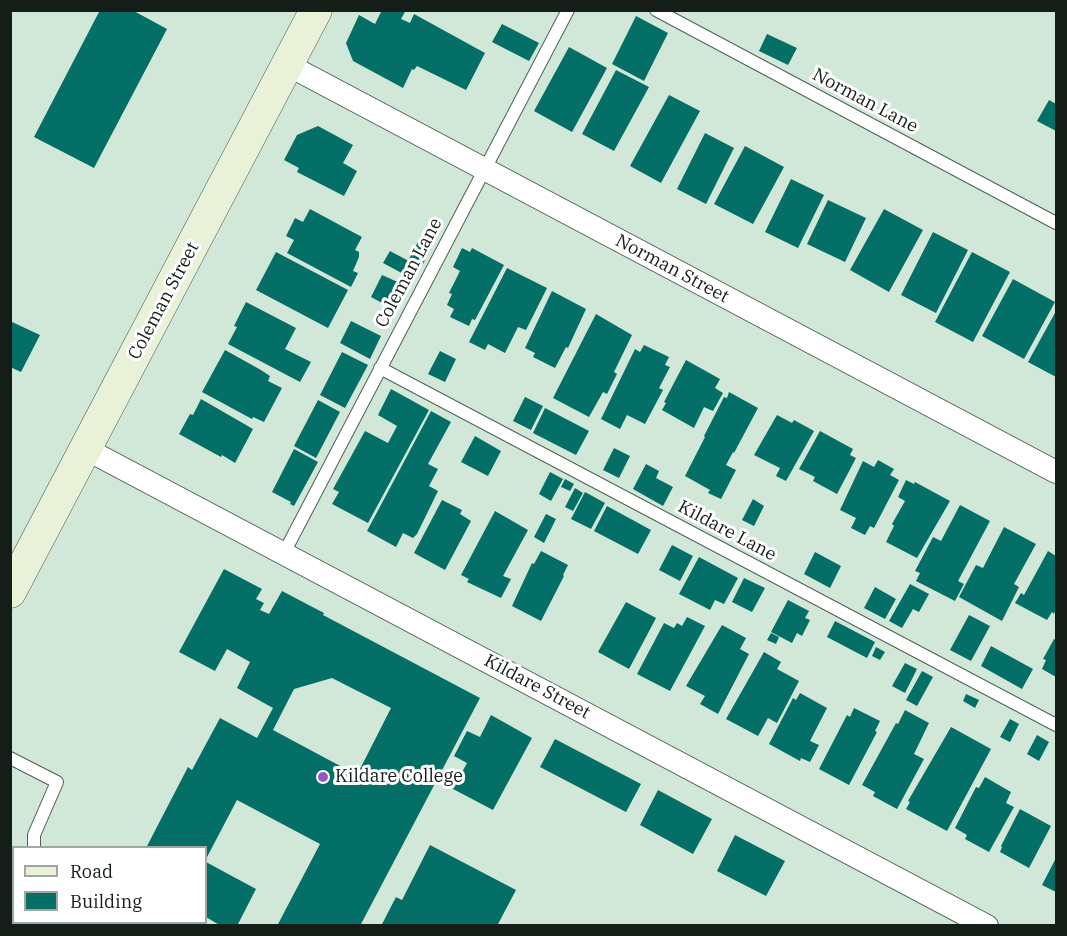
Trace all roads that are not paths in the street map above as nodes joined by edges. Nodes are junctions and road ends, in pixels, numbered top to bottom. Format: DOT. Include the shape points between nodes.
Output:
graph roads {
  1 [pos="316,10"];
  2 [pos="568,10"];
  3 [pos="656,10"];
  4 [pos="288,65"];
  5 [pos="484,169"];
  6 [pos="1056,223"];
  7 [pos="380,368"];
  8 [pos="86,449"];
  9 [pos="1056,472"];
  10 [pos="284,553"];
  11 [pos="10,592"];
  12 [pos="1056,725"];
  13 [pos="10,759"];
  14 [pos="34,846"];
  15 [pos="987,926"];
  1 -- 4 [label="street, Coleman Street"];
  2 -- 5 [label="lane, Coleman Lane"];
  3 -- 6 [label="lane, Norman Lane"];
  4 -- 5 [label="street, Norman Street"];
  4 -- 8 [label="street, Coleman Street"];
  5 -- 7 [label="lane, Coleman Lane"];
  5 -- 9 [label="street, Norman Street"];
  7 -- 10 [label="lane, Coleman Lane"];
  7 -- 12 [label="lane, Kildare Lane"];
  8 -- 10 [label="street, Kildare Street"];
  8 -- 11 [label="street, Coleman Street"];
  10 -- 15 [label="street, Kildare Street"];
  13 -- 14 [label="lane" via="57,782 34,835"];
}
